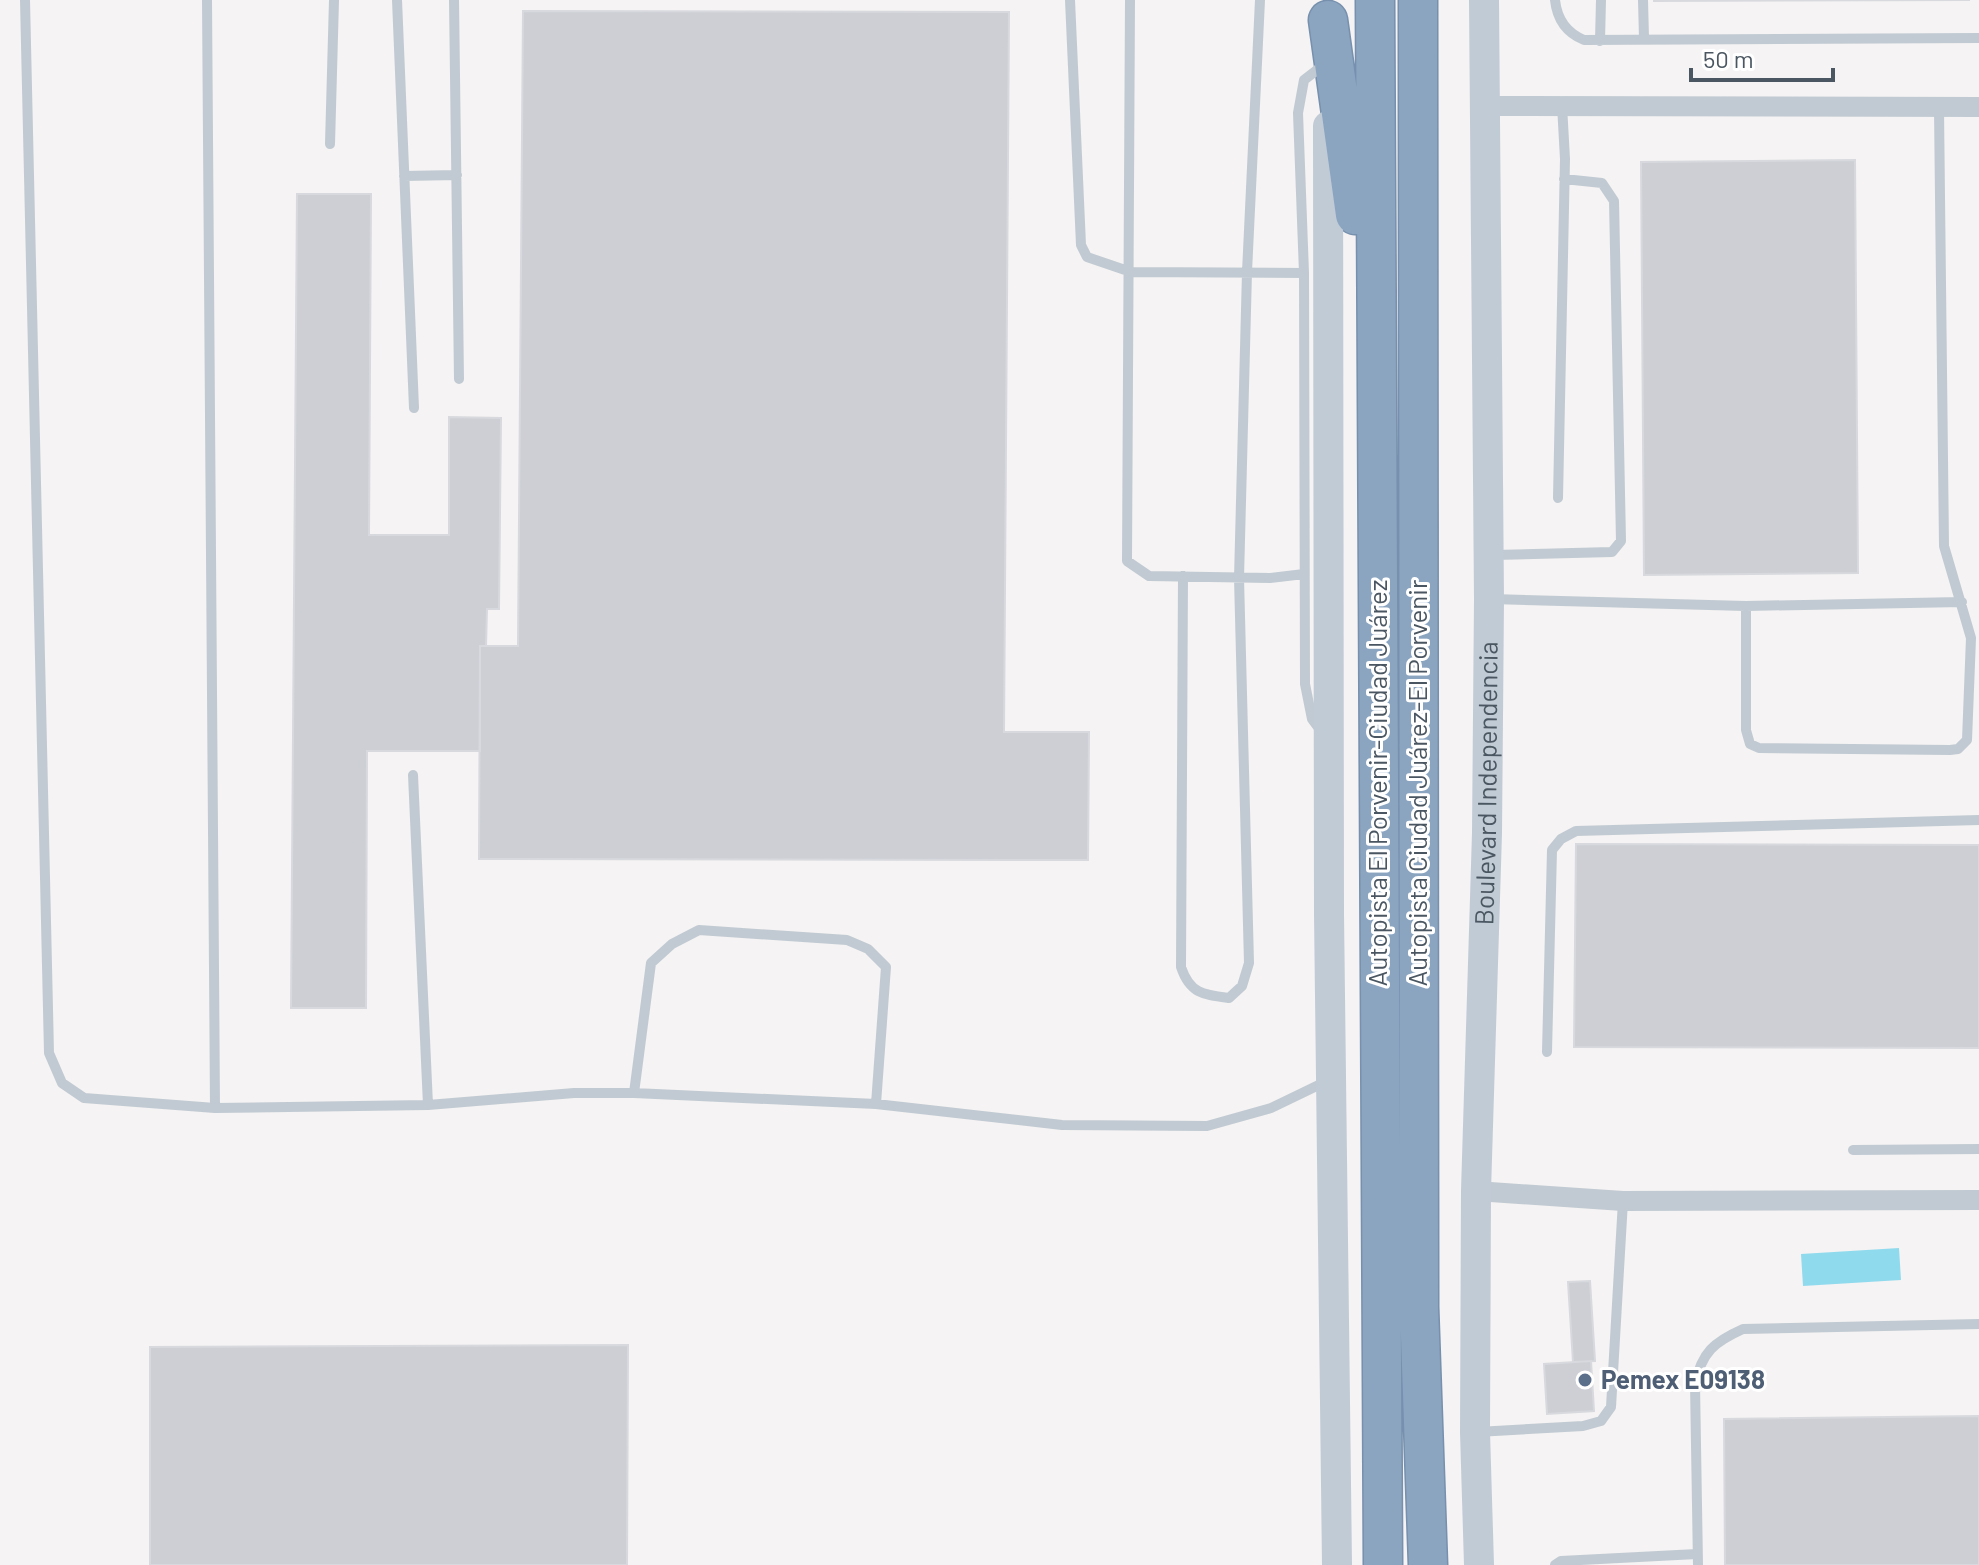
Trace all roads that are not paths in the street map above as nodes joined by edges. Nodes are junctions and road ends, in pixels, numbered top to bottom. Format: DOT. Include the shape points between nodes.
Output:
graph roads {
  1 [pos="25,0"];
  2 [pos="207,0"];
  3 [pos="334,0"];
  4 [pos="397,0"];
  5 [pos="454,0"];
  6 [pos="1070,0"];
  7 [pos="1130,0"];
  8 [pos="1260,0"];
  9 [pos="1375,0"];
  10 [pos="1418,0"];
  11 [pos="1484,0"];
  12 [pos="1555,0"];
  13 [pos="1601,0"];
  14 [pos="1643,0"];
  15 [pos="1328,10"];
  16 [pos="1644,38"];
  17 [pos="1979,38"];
  18 [pos="1600,41"];
  19 [pos="1327,62"];
  20 [pos="1562,105"];
  21 [pos="1486,106"];
  22 [pos="1979,107"];
  23 [pos="1939,109"];
  24 [pos="330,144"];
  25 [pos="457,175"];
  26 [pos="404,176"];
  27 [pos="1564,179"];
  28 [pos="1131,272"];
  29 [pos="1247,272"];
  30 [pos="1304,273"];
  31 [pos="1375,361"];
  32 [pos="459,379"];
  33 [pos="414,408"];
  34 [pos="1317,426"];
  35 [pos="1558,498"];
  36 [pos="1487,555"];
  37 [pos="1304,574"];
  38 [pos="1183,576"];
  39 [pos="1239,578"];
  40 [pos="1489,599"];
  41 [pos="1962,602"];
  42 [pos="1746,606"];
  43 [pos="1329,744"];
  44 [pos="413,775"];
  45 [pos="1979,820"];
  46 [pos="1547,1052"];
  47 [pos="1331,1079"];
  48 [pos="634,1093"];
  49 [pos="876,1104"];
  50 [pos="428,1105"];
  51 [pos="215,1108"];
  52 [pos="1979,1149"];
  53 [pos="1853,1150"];
  54 [pos="1476,1191"];
  55 [pos="1979,1200"];
  56 [pos="1623,1201"];
  57 [pos="1979,1324"];
  58 [pos="1475,1432"];
  59 [pos="1383,1467"];
  60 [pos="1698,1560"];
  61 [pos="1337,1565"];
  62 [pos="1369,1565"];
  63 [pos="1383,1565"];
  64 [pos="1428,1565"];
  65 [pos="1479,1565"];
  66 [pos="1555,1565"];
  1 -- 51 [label="lane" via="49,1053 62,1083 84,1098"];
  2 -- 51 [label="lane"];
  3 -- 24 [label="lane"];
  4 -- 26 [label="lane"];
  5 -- 25 [label="lane"];
  6 -- 28 [label="lane" via="1081,245 1087,257"];
  7 -- 28 [label="lane"];
  8 -- 29 [label="lane"];
  9 -- 31 [label="highway, Autopista El Porvenir-Ciudad Juárez"];
  10 -- 64 [label="highway, Autopista Ciudad Juárez-El Porvenir" via="1419,1307"];
  11 -- 21 [label="main road, Boulevard Independencia"];
  12 -- 18 [label="lane" via="1561,21 1575,36"];
  13 -- 18 [label="lane"];
  14 -- 16 [label="lane"];
  15 -- 19 [label="main road"];
  15 -- 31 [label="highway"];
  16 -- 17 [label="lane"];
  16 -- 18 [label="lane"];
  19 -- 30 [label="lane" via="1312,71 1300,93"];
  19 -- 34 [label="main road"];
  20 -- 21 [label="street"];
  20 -- 23 [label="street"];
  20 -- 27 [label="lane"];
  21 -- 36 [label="main road, Boulevard Independencia"];
  22 -- 23 [label="street"];
  23 -- 41 [label="lane" via="1944,546"];
  25 -- 26 [label="lane"];
  25 -- 32 [label="lane"];
  26 -- 33 [label="lane"];
  27 -- 35 [label="lane"];
  27 -- 36 [label="lane" via="1602,183 1614,201 1621,541 1612,552"];
  28 -- 29 [label="lane"];
  28 -- 38 [label="lane" via="1127,561 1149,576"];
  29 -- 30 [label="lane"];
  29 -- 39 [label="lane"];
  30 -- 34 [label="lane"];
  31 -- 59 [label="highway, Autopista El Porvenir-Ciudad Juárez"];
  34 -- 37 [label="lane"];
  34 -- 43 [label="main road"];
  36 -- 40 [label="main road, Boulevard Independencia"];
  37 -- 39 [label="lane"];
  37 -- 43 [label="lane" via="1307,701"];
  38 -- 39 [label="lane"];
  38 -- 39 [label="lane" via="1181,967 1197,994 1229,998 1242,986 1249,963"];
  40 -- 42 [label="lane"];
  40 -- 54 [label="main road, Boulevard Independencia"];
  41 -- 42 [label="lane"];
  41 -- 42 [label="lane" via="1971,638 1968,733 1963,746 1950,750 1750,744"];
  43 -- 47 [label="main road"];
  44 -- 50 [label="lane"];
  45 -- 46 [label="lane" via="1576,831 1561,839 1552,850"];
  47 -- 49 [label="lane" via="1271,1108 1207,1126 1062,1125"];
  47 -- 61 [label="main road"];
  48 -- 49 [label="lane"];
  48 -- 49 [label="lane" via="651,963 699,930 847,940 868,949 886,967"];
  48 -- 50 [label="lane"];
  50 -- 51 [label="lane"];
  52 -- 53 [label="lane"];
  54 -- 56 [label="street"];
  54 -- 58 [label="main road, Boulevard Independencia"];
  55 -- 56 [label="street"];
  56 -- 58 [label="lane" via="1611,1407 1601,1421 1583,1426"];
  57 -- 60 [label="lane" via="1743,1329 1714,1342 1700,1360 1695,1384"];
  58 -- 65 [label="main road, Boulevard Independencia"];
  59 -- 62 [label="highway"];
  59 -- 63 [label="highway, Autopista El Porvenir-Ciudad Juárez"];
  60 -- 66 [label="lane"];
}
